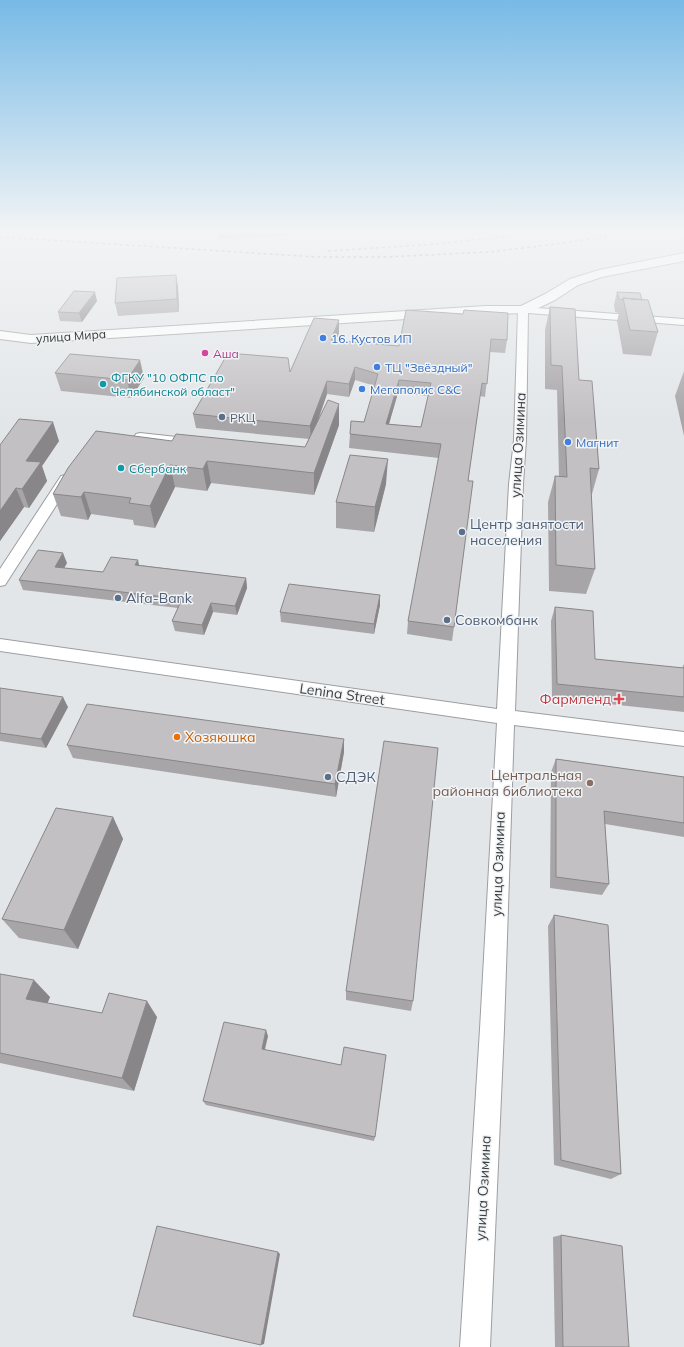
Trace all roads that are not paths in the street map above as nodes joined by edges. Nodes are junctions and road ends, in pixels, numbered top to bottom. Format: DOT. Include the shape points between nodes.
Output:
graph roads {
  1 [pos="553,295"];
  2 [pos="523,310"];
  3 [pos="684,322"];
  4 [pos="0,335"];
  5 [pos="127,436"];
  6 [pos="205,444"];
  7 [pos="74,466"];
  8 [pos="0,581"];
  9 [pos="0,645"];
  10 [pos="505,717"];
  11 [pos="684,739"];
  12 [pos="475,1347"];
  1 -- 2 [label="street, улица Мира"];
  2 -- 3 [label="street"];
  2 -- 4 [label="street, улица Мира" via="31,339"];
  2 -- 10 [label="street, улица Озимина" via="520,440"];
  5 -- 6 [label="street"];
  7 -- 8 [label="street"];
  9 -- 10 [label="street, Lenina Street"];
  10 -- 11 [label="street, Lenina Street"];
  10 -- 12 [label="street, улица Озимина"];
}
